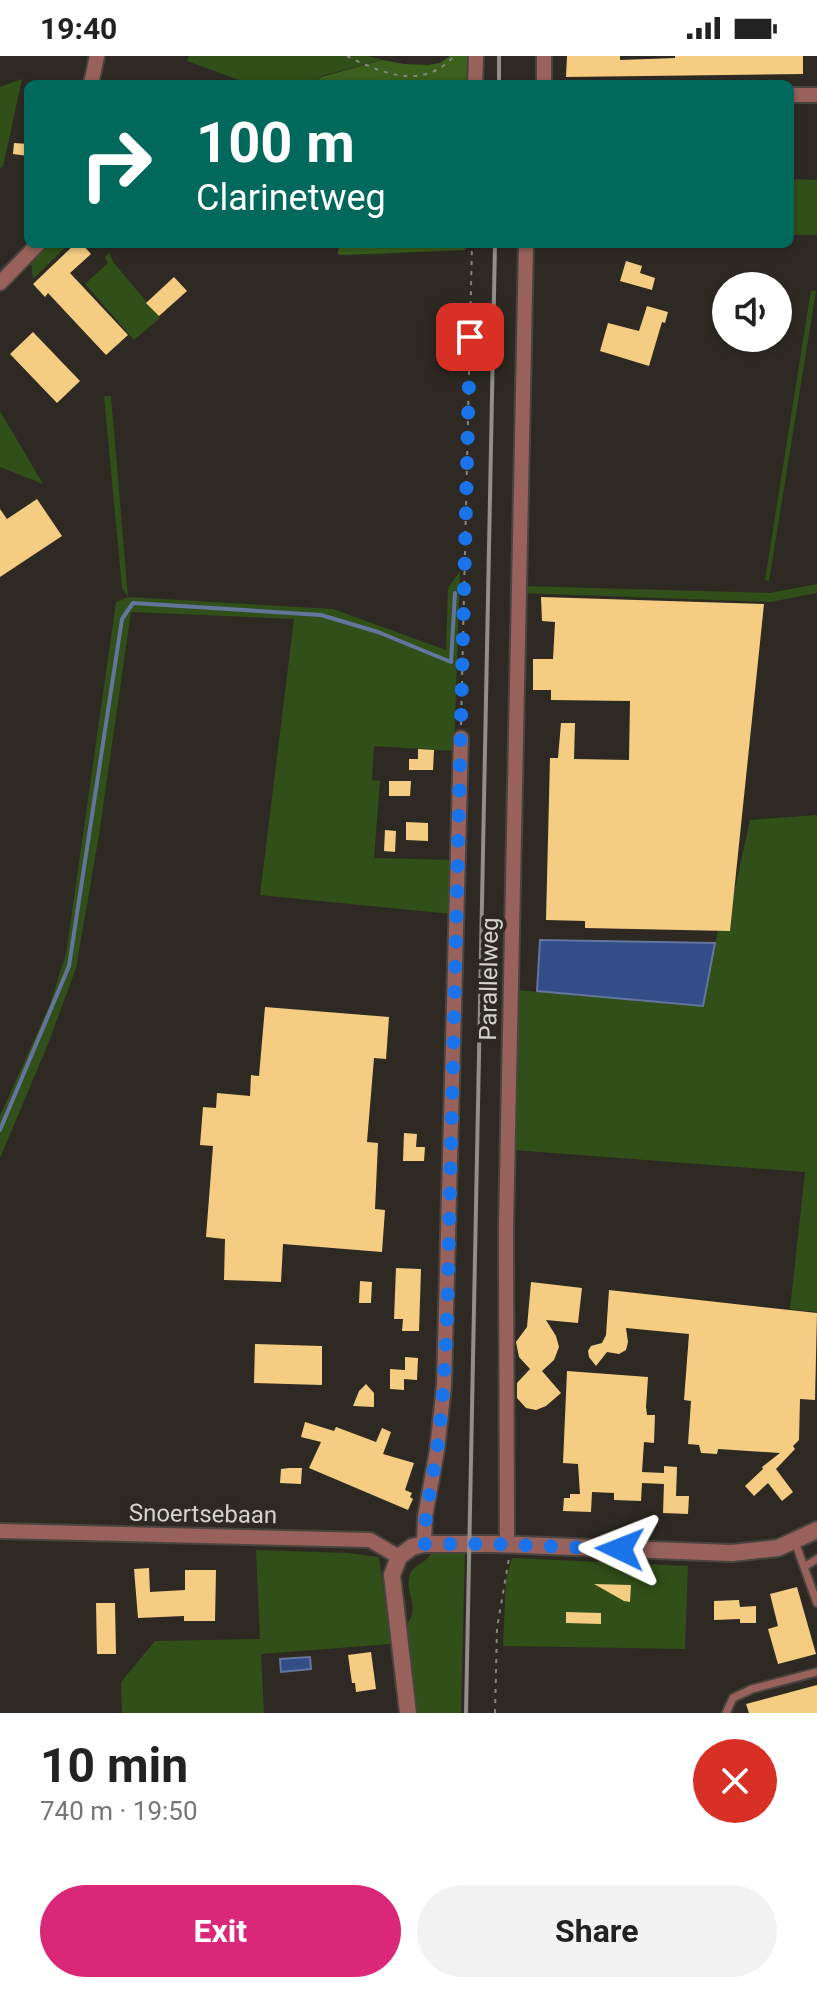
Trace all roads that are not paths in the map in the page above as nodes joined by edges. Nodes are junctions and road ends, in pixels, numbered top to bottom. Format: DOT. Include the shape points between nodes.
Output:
graph roads {
  1 [pos="97,56"];
  2 [pos="476,56"];
  3 [pos="544,56"];
  4 [pos="92,80"];
  5 [pos="475,80"];
  6 [pos="544,80"];
  7 [pos="794,95"];
  8 [pos="817,95"];
  9 [pos="34,248"];
  10 [pos="526,248"];
  11 [pos="0,283"];
  12 [pos="461,738"];
  13 [pos="817,1530"];
  14 [pos="0,1531"];
  15 [pos="795,1542"];
  16 [pos="424,1544"];
  17 [pos="507,1545"];
  18 [pos="399,1557"];
  19 [pos="817,1559"];
  20 [pos="804,1567"];
  21 [pos="817,1603"];
  22 [pos="817,1672"];
  23 [pos="408,1713"];
  24 [pos="726,1713"];
  1 -- 4 [label="street"];
  2 -- 5 [label="street"];
  3 -- 6 [label="street"];
  7 -- 8 [label="street"];
  9 -- 11 [label="street"];
  10 -- 17 [label="street, Parallelweg" via="506,1228"];
  12 -- 16 [label="street" via="444,1386"];
  13 -- 15 [label="street"];
  14 -- 18 [label="street, Snoertsebaan" via="370,1540"];
  15 -- 17 [label="street" via="732,1553"];
  15 -- 20 [label="lane"];
  16 -- 17 [label="street"];
  16 -- 18 [label="street"];
  18 -- 23 [label="street" via="392,1575"];
  19 -- 20 [label="lane"];
  20 -- 21 [label="lane"];
  22 -- 24 [label="lane" via="752,1689 733,1698"];
}
